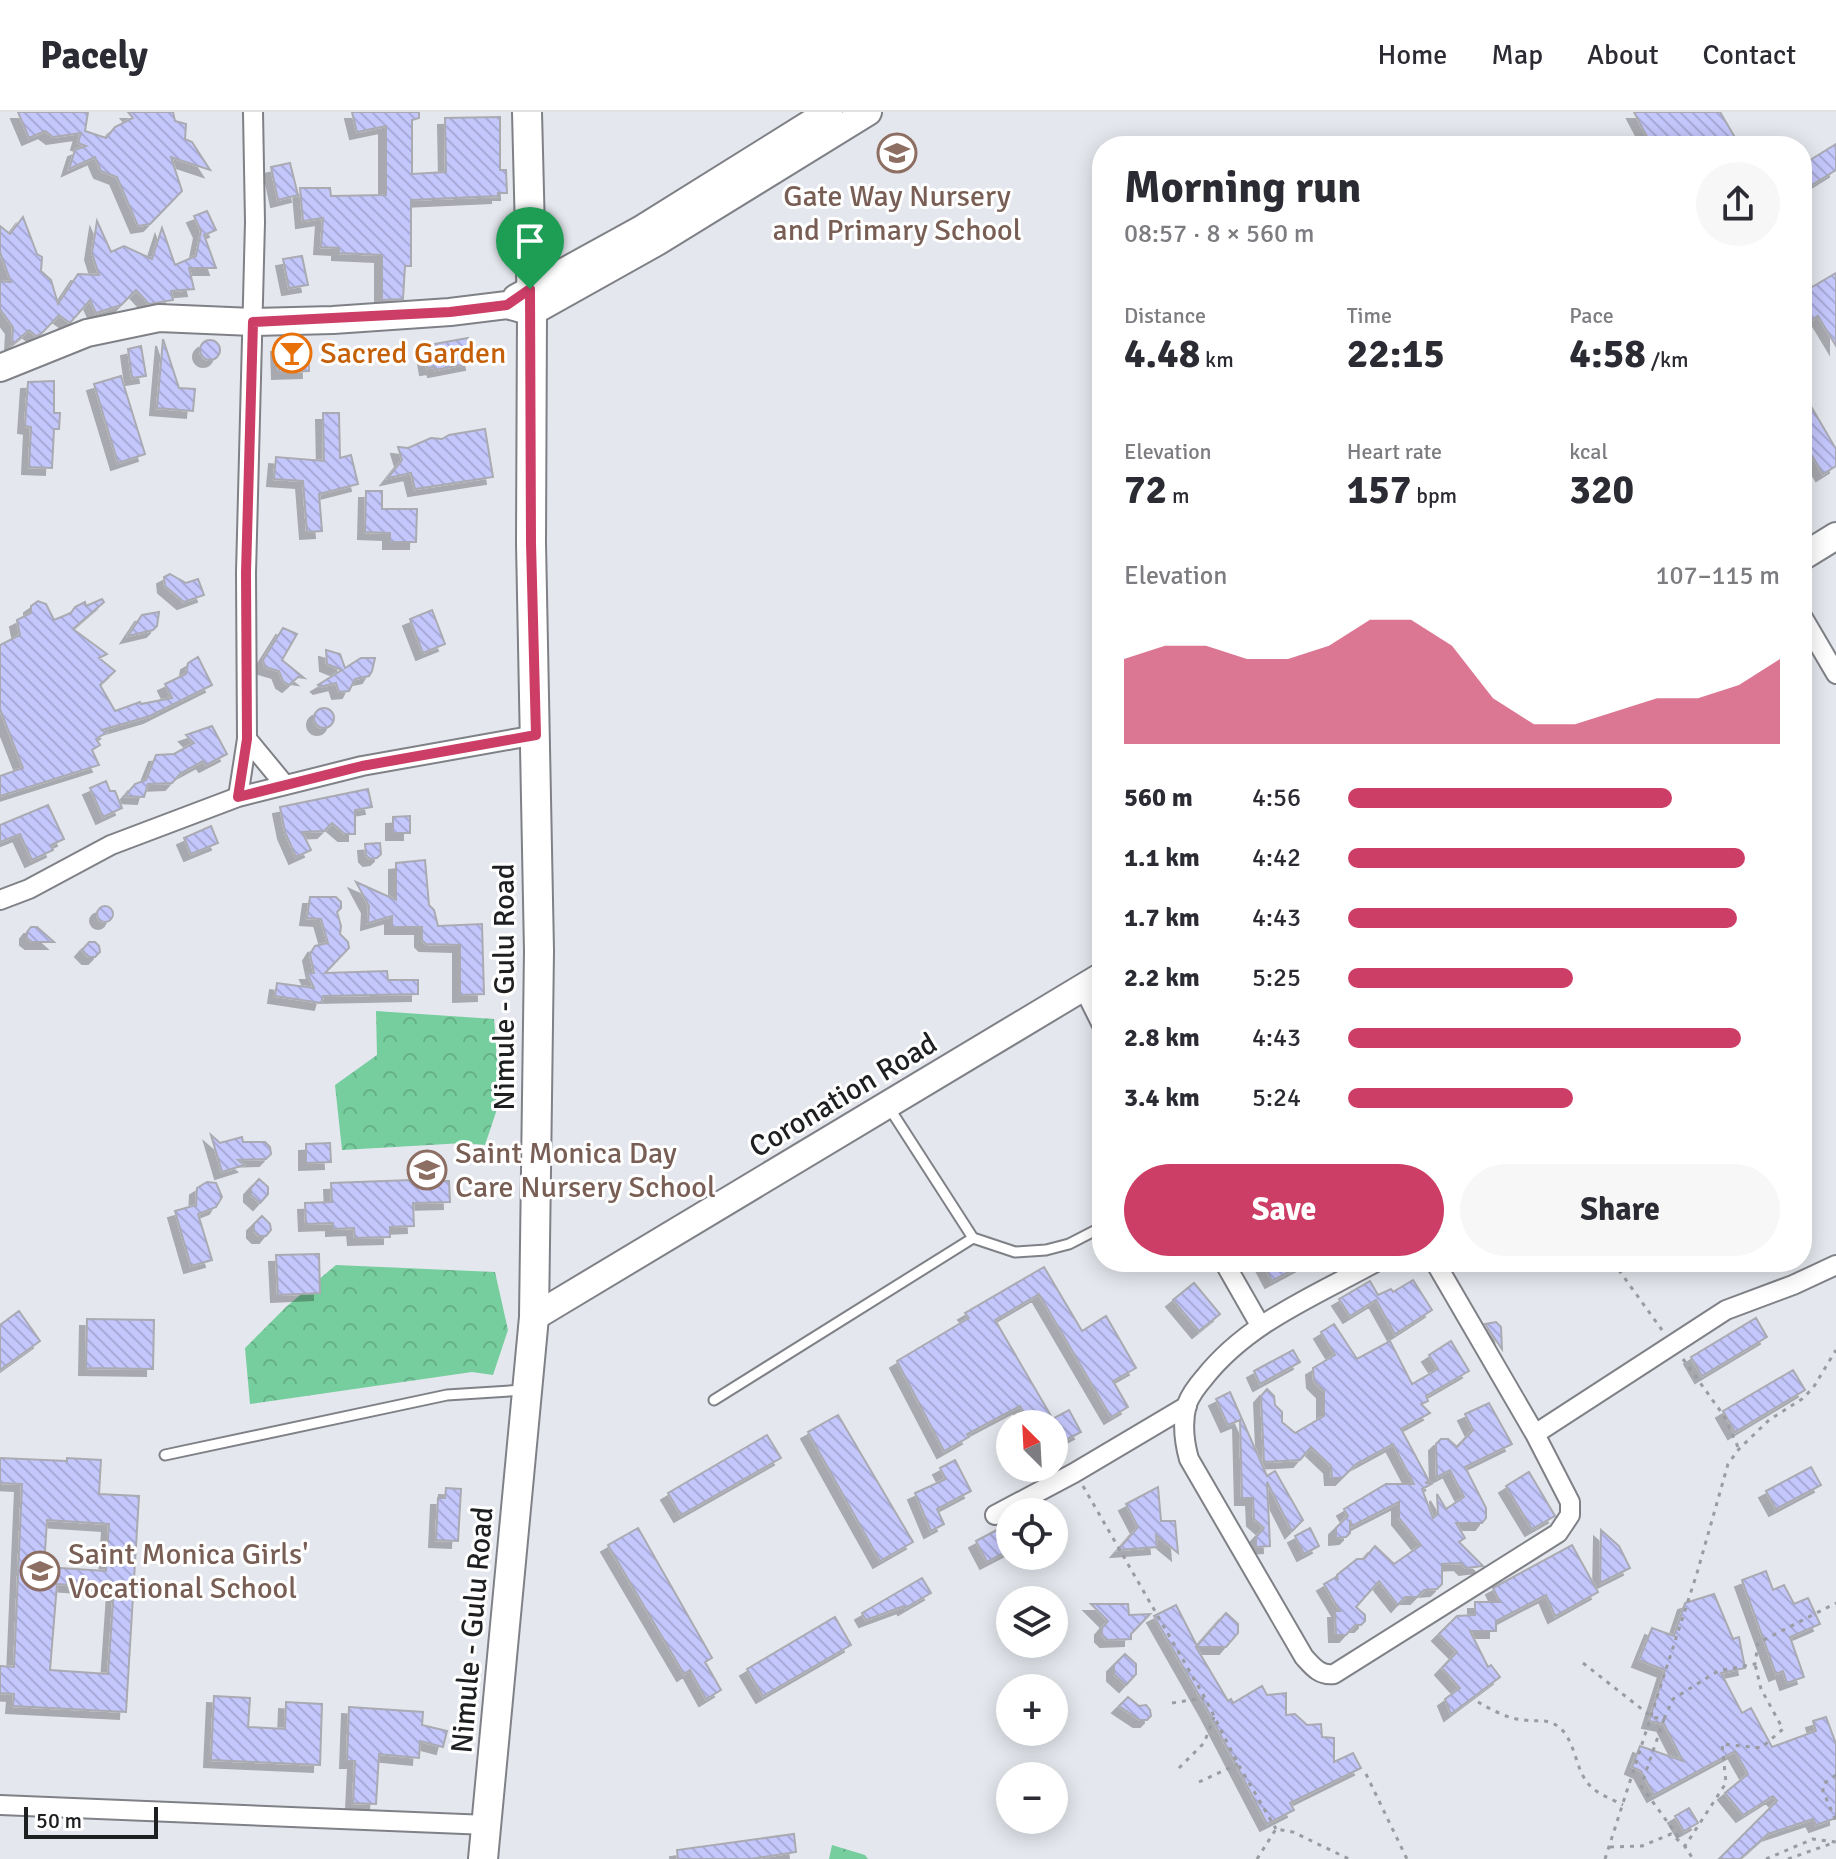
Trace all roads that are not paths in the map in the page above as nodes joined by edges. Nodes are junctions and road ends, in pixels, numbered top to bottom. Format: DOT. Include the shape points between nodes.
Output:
graph roads {
  1 [pos="253,112"];
  2 [pos="527,112"];
  3 [pos="829,112"];
  4 [pos="868,112"];
  5 [pos="523,302"];
  6 [pos="253,322"];
  7 [pos="0,368"];
  8 [pos="1836,536"];
  9 [pos="1812,551"];
  10 [pos="1812,633"];
  11 [pos="1836,674"];
  12 [pos="536,735"];
  13 [pos="247,739"];
  14 [pos="285,785"];
  15 [pos="238,797"];
  16 [pos="0,900"];
  17 [pos="1092,983"];
  18 [pos="888,1106"];
  19 [pos="1092,1232"];
  20 [pos="973,1238"];
  21 [pos="1836,1265"];
  22 [pos="1230,1272"];
  23 [pos="1358,1272"];
  24 [pos="1441,1272"];
  25 [pos="534,1317"];
  26 [pos="1260,1325"];
  27 [pos="529,1389"];
  28 [pos="714,1400"];
  29 [pos="1187,1406"];
  30 [pos="1535,1434"];
  31 [pos="165,1455"];
  32 [pos="995,1515"];
  33 [pos="0,1805"];
  34 [pos="488,1825"];
  35 [pos="483,1859"];
  1 -- 6 [label="street"];
  2 -- 5 [label="main road, Nimule - Gulu Road"];
  3 -- 5 [label="street"];
  4 -- 5 [label="street" via="657,242"];
  5 -- 6 [label="street" via="436,313"];
  5 -- 12 [label="main road, Nimule - Gulu Road"];
  6 -- 7 [label="street" via="133,322 87,333"];
  6 -- 13 [label="street"];
  8 -- 9 [label="street"];
  10 -- 11 [label="street"];
  12 -- 14 [label="street"];
  12 -- 25 [label="main road, Nimule - Gulu Road"];
  13 -- 14 [label="street"];
  13 -- 15 [label="street"];
  14 -- 15 [label="street"];
  15 -- 16 [label="street" via="111,845"];
  17 -- 18 [label="street, Coronation Road"];
  18 -- 20 [label="lane"];
  18 -- 25 [label="street, Coronation Road"];
  19 -- 20 [label="lane" via="1046,1250 1015,1252"];
  20 -- 28 [label="lane"];
  21 -- 30 [label="street" via="1726,1310"];
  22 -- 26 [label="street"];
  23 -- 26 [label="street"];
  24 -- 30 [label="street"];
  25 -- 27 [label="main road, Nimule - Gulu Road"];
  26 -- 29 [label="street" via="1209,1371"];
  27 -- 31 [label="lane" via="447,1395"];
  27 -- 34 [label="main road, Nimule - Gulu Road"];
  29 -- 30 [label="street" via="1189,1459 1304,1657 1328,1675 1565,1525 1570,1502"];
  29 -- 32 [label="street"];
  33 -- 34 [label="street"];
  34 -- 35 [label="main road, Nimule - Gulu Road"];
}
